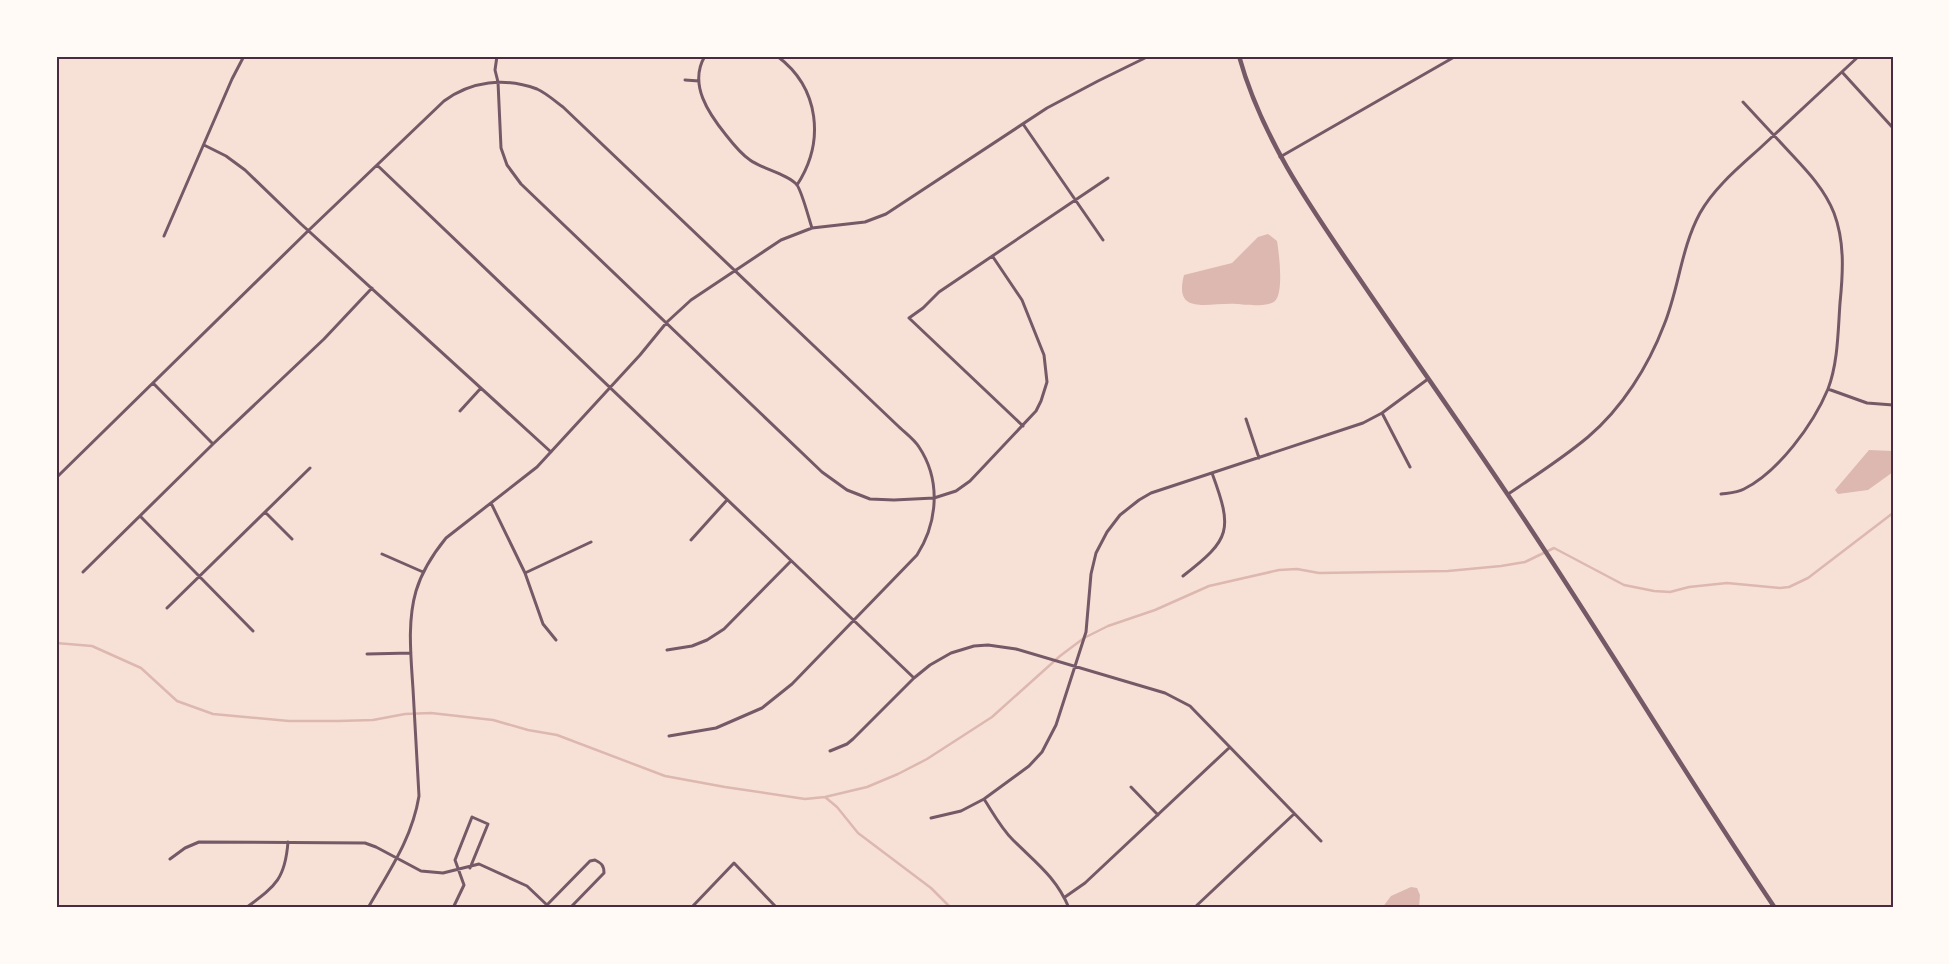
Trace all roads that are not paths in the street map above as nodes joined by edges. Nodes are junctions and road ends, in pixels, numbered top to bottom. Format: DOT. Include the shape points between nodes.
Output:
graph roads {
  1 [pos="244,56"];
  2 [pos="497,56"];
  3 [pos="705,56"];
  4 [pos="777,56"];
  5 [pos="1149,56"];
  6 [pos="1239,56"];
  7 [pos="1456,56"];
  8 [pos="1859,56"];
  9 [pos="1842,72"];
  10 [pos="685,80"];
  11 [pos="498,82"];
  12 [pos="699,82"];
  13 [pos="1743,102"];
  14 [pos="1023,124"];
  15 [pos="1893,128"];
  16 [pos="1774,135"];
  17 [pos="204,145"];
  18 [pos="1280,157"];
  19 [pos="377,165"];
  20 [pos="1108,178"];
  21 [pos="797,185"];
  22 [pos="1075,200"];
  23 [pos="812,228"];
  24 [pos="309,230"];
  25 [pos="164,236"];
  26 [pos="1103,240"];
  27 [pos="993,257"];
  28 [pos="735,270"];
  29 [pos="372,288"];
  30 [pos="667,322"];
  31 [pos="1428,379"];
  32 [pos="153,383"];
  33 [pos="609,387"];
  34 [pos="481,388"];
  35 [pos="1828,389"];
  36 [pos="1893,405"];
  37 [pos="460,411"];
  38 [pos="1382,413"];
  39 [pos="1246,419"];
  40 [pos="1023,426"];
  41 [pos="213,444"];
  42 [pos="551,452"];
  43 [pos="1259,458"];
  44 [pos="1410,467"];
  45 [pos="310,468"];
  46 [pos="1212,473"];
  47 [pos="56,478"];
  48 [pos="1508,494"];
  49 [pos="1721,494"];
  50 [pos="934,498"];
  51 [pos="727,500"];
  52 [pos="491,503"];
  53 [pos="265,512"];
  54 [pos="140,516"];
  55 [pos="292,539"];
  56 [pos="691,540"];
  57 [pos="591,542"];
  58 [pos="382,554"];
  59 [pos="792,561"];
  60 [pos="83,572"];
  61 [pos="423,572"];
  62 [pos="525,573"];
  63 [pos="1183,576"];
  64 [pos="199,577"];
  65 [pos="167,608"];
  66 [pos="855,620"];
  67 [pos="253,631"];
  68 [pos="556,640"];
  69 [pos="667,650"];
  70 [pos="411,653"];
  71 [pos="368,654"];
  72 [pos="1075,666"];
  73 [pos="914,678"];
  74 [pos="669,736"];
  75 [pos="1230,747"];
  76 [pos="830,751"];
  77 [pos="1131,786"];
  78 [pos="984,798"];
  79 [pos="1294,814"];
  80 [pos="1158,815"];
  81 [pos="931,818"];
  82 [pos="1321,841"];
  83 [pos="288,842"];
  84 [pos="170,859"];
  85 [pos="397,859"];
  86 [pos="470,868"];
  87 [pos="459,870"];
  88 [pos="1065,897"];
  89 [pos="545,906"];
  90 [pos="246,908"];
  91 [pos="368,908"];
  92 [pos="453,908"];
  93 [pos="570,908"];
  94 [pos="691,908"];
  95 [pos="777,908"];
  96 [pos="1069,908"];
  97 [pos="1194,908"];
  98 [pos="1775,908"];
  1 -- 17 [label="street"];
  2 -- 11 [label="street" via="495,70"];
  3 -- 12 [label="street"];
  4 -- 21 [label="street" via="805,88 812,109 815,129 813,151"];
  5 -- 14 [label="street" via="1047,108"];
  6 -- 18 [label="street" via="1257,107"];
  7 -- 18 [label="street"];
  8 -- 9 [label="street"];
  9 -- 15 [label="street"];
  9 -- 16 [label="street"];
  10 -- 12 [label="street"];
  11 -- 19 [label="street" via="473,85 457,92 429,113"];
  11 -- 28 [label="street" via="538,90 563,107"];
  11 -- 30 [label="street" via="501,148 516,178"];
  12 -- 21 [label="street" via="702,99 711,117 735,146 750,160"];
  13 -- 16 [label="street"];
  14 -- 22 [label="street"];
  14 -- 23 [label="street" via="886,214 865,222"];
  16 -- 35 [label="street" via="1821,189 1840,233 1842,279 1836,350"];
  16 -- 48 [label="street" via="1722,183 1701,212 1687,243 1665,324 1632,387 1589,437"];
  17 -- 24 [label="street" via="236,162"];
  17 -- 25 [label="street"];
  18 -- 31 [label="street"];
  19 -- 24 [label="street"];
  19 -- 33 [label="street"];
  20 -- 22 [label="street"];
  21 -- 23 [label="street"];
  22 -- 26 [label="street"];
  22 -- 27 [label="street"];
  23 -- 28 [label="street" via="781,240"];
  24 -- 29 [label="street"];
  24 -- 32 [label="street"];
  27 -- 40 [label="street" via="1022,300 1046,365 1047,382 1041,401"];
  27 -- 40 [label="street" via="939,292 908,318"];
  28 -- 30 [label="street" via="691,300"];
  28 -- 50 [label="street" via="919,446 935,485"];
  29 -- 34 [label="street"];
  29 -- 41 [label="street" via="324,339"];
  30 -- 33 [label="street"];
  30 -- 50 [label="street" via="839,486 876,499"];
  31 -- 38 [label="street"];
  31 -- 48 [label="street"];
  32 -- 41 [label="street"];
  32 -- 47 [label="street"];
  33 -- 42 [label="street"];
  33 -- 51 [label="street"];
  34 -- 37 [label="street"];
  34 -- 42 [label="street"];
  35 -- 36 [label="street" via="1867,403"];
  35 -- 49 [label="street" via="1805,431 1773,468 1742,490"];
  38 -- 43 [label="street" via="1363,423"];
  38 -- 44 [label="street"];
  39 -- 43 [label="street"];
  40 -- 50 [label="street" via="970,481 956,491"];
  41 -- 54 [label="street"];
  42 -- 52 [label="street" via="528,475"];
  43 -- 46 [label="street"];
  45 -- 53 [label="street"];
  46 -- 63 [label="street" via="1225,510 1224,532 1213,551"];
  46 -- 72 [label="street" via="1151,493 1129,507 1112,524 1092,564 1086,632"];
  48 -- 98 [label="street"];
  50 -- 66 [label="street" via="931,529 917,556"];
  51 -- 56 [label="street"];
  51 -- 59 [label="street"];
  52 -- 61 [label="street" via="446,538"];
  52 -- 62 [label="street"];
  53 -- 55 [label="street"];
  53 -- 64 [label="street"];
  54 -- 60 [label="street"];
  54 -- 64 [label="street"];
  57 -- 62 [label="street"];
  58 -- 61 [label="street"];
  59 -- 66 [label="street"];
  59 -- 69 [label="street" via="724,629 692,646"];
  61 -- 70 [label="street" via="411,615"];
  62 -- 68 [label="street" via="543,624"];
  64 -- 65 [label="street"];
  64 -- 67 [label="street"];
  66 -- 73 [label="street"];
  66 -- 74 [label="street" via="792,684 762,708 716,728"];
  70 -- 71 [label="street"];
  70 -- 85 [label="street" via="418,796 414,822"];
  72 -- 73 [label="street" via="1016,649 988,645 946,655"];
  72 -- 75 [label="street" via="1165,694 1190,706"];
  72 -- 78 [label="street" via="1056,725 1042,752 1029,766"];
  73 -- 76 [label="street" via="853,739"];
  75 -- 79 [label="street"];
  75 -- 80 [label="street"];
  77 -- 80 [label="street"];
  78 -- 81 [label="street" via="961,811"];
  78 -- 88 [label="street" via="1003,828 1046,870"];
  79 -- 82 [label="street"];
  79 -- 97 [label="street"];
  80 -- 88 [label="street" via="1085,883"];
  83 -- 84 [label="street" via="199,842"];
  83 -- 85 [label="street" via="365,843"];
  83 -- 90 [label="street" via="280,877"];
  85 -- 87 [label="street" via="421,871"];
  85 -- 91 [label="street"];
  86 -- 87 [label="street"];
  86 -- 87 [label="street" via="488,824 472,817 455,860"];
  86 -- 89 [label="street" via="479,864 527,886"];
  87 -- 92 [label="street" via="464,885"];
  88 -- 96 [label="street"];
  89 -- 93 [label="street" via="590,861 602,864 604,873"];
  94 -- 95 [label="street" via="734,863"];
}
